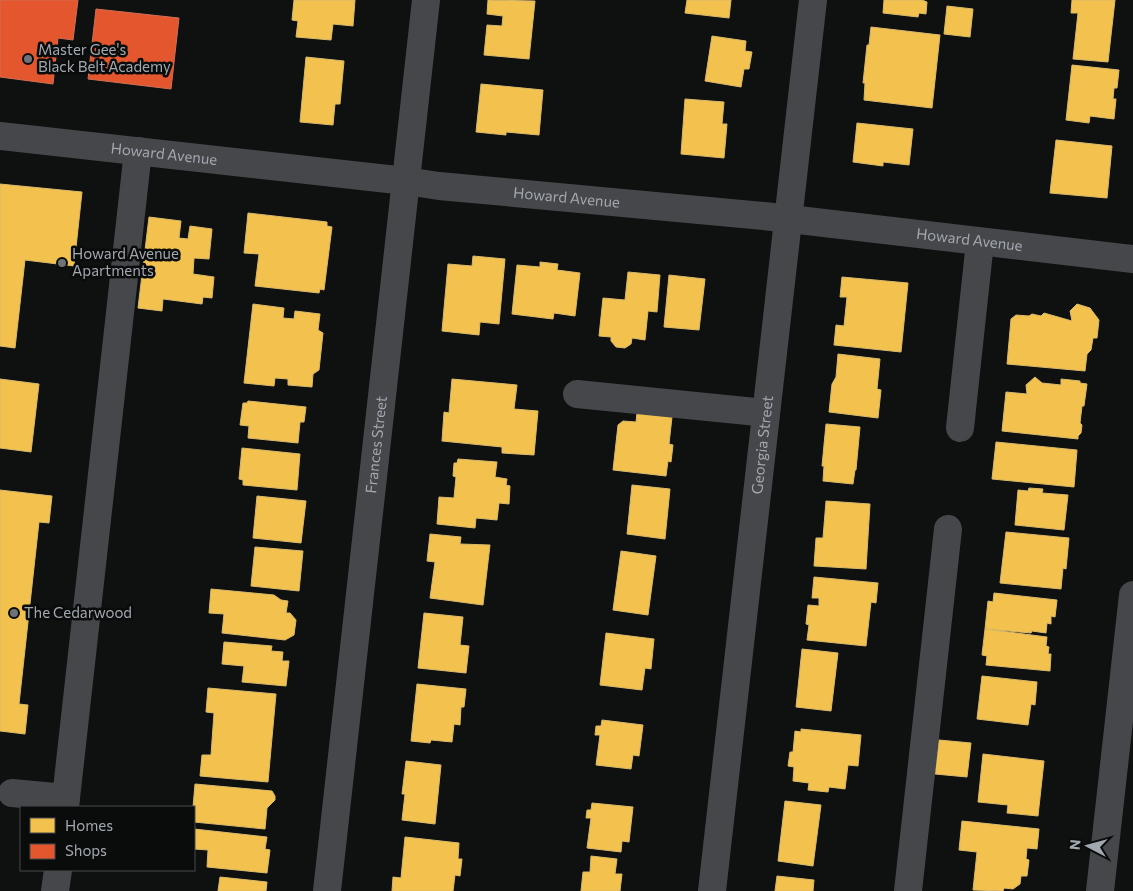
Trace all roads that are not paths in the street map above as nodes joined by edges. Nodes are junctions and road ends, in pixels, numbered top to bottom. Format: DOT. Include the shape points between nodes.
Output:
graph roads {
  1 [pos="426,0"];
  2 [pos="813,0"];
  3 [pos="0,136"];
  4 [pos="138,151"];
  5 [pos="406,181"];
  6 [pos="788,220"];
  7 [pos="980,242"];
  8 [pos="1133,259"];
  9 [pos="578,394"];
  10 [pos="766,413"];
  11 [pos="960,428"];
  12 [pos="948,529"];
  13 [pos="1133,595"];
  14 [pos="12,793"];
  15 [pos="65,803"];
  16 [pos="58,871"];
  17 [pos="55,891"];
  18 [pos="327,891"];
  19 [pos="712,891"];
  20 [pos="908,891"];
  21 [pos="1100,891"];
  1 -- 5 [label="street, Frances Street"];
  2 -- 6 [label="street, Georgia Street"];
  3 -- 4 [label="street, Howard Avenue"];
  4 -- 5 [label="street, Howard Avenue"];
  4 -- 15 [label="street"];
  5 -- 6 [label="street, Howard Avenue"];
  5 -- 18 [label="street, Frances Street"];
  6 -- 7 [label="street, Howard Avenue"];
  6 -- 10 [label="street, Georgia Street"];
  7 -- 8 [label="street, Howard Avenue"];
  7 -- 11 [label="street"];
  9 -- 10 [label="street"];
  10 -- 19 [label="street, Georgia Street"];
  12 -- 20 [label="street"];
  13 -- 21 [label="street"];
  14 -- 15 [label="street"];
  16 -- 17 [label="street"];
}
